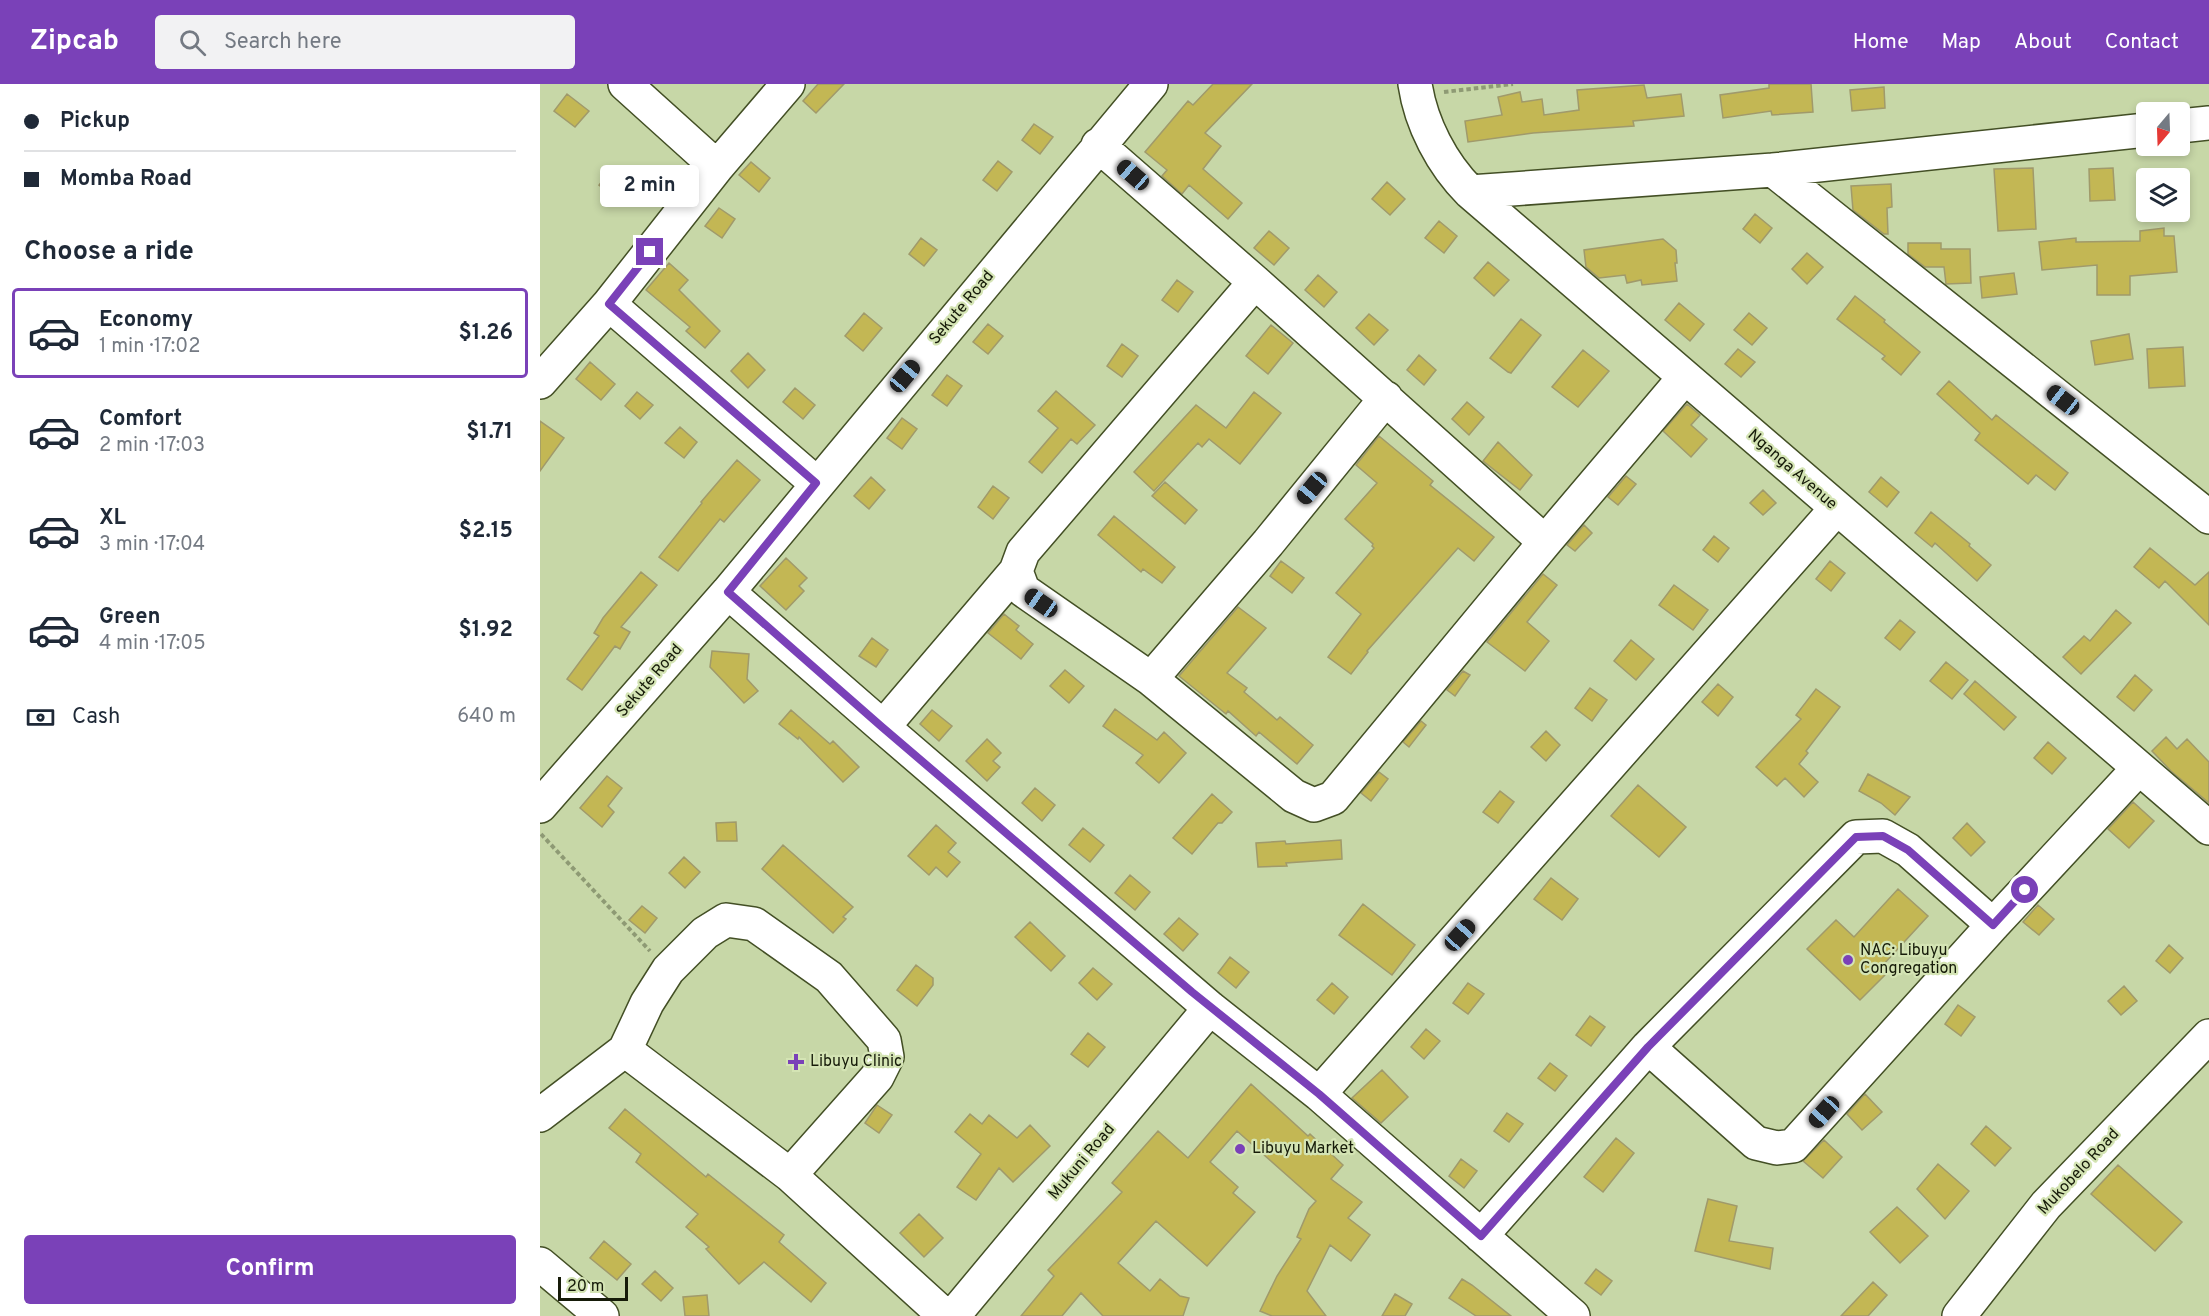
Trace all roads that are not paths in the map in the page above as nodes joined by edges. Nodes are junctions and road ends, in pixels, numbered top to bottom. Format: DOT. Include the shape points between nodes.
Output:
graph roads {
  1 [pos="625,84"];
  2 [pos="788,84"];
  3 [pos="1151,84"];
  4 [pos="1416,90"];
  5 [pos="2209,123"];
  6 [pos="2190,125"];
  7 [pos="2136,131"];
  8 [pos="1098,145"];
  9 [pos="717,167"];
  10 [pos="1773,170"];
  11 [pos="1470,192"];
  12 [pos="1255,282"];
  13 [pos="609,304"];
  14 [pos="1685,377"];
  15 [pos="540,382"];
  16 [pos="1386,398"];
  17 [pos="816,483"];
  18 [pos="1836,509"];
  19 [pos="2209,517"];
  20 [pos="1545,542"];
  21 [pos="1016,572"];
  22 [pos="728,592"];
  23 [pos="1151,679"];
  24 [pos="882,727"];
  25 [pos="2139,768"];
  26 [pos="540,806"];
  27 [pos="2209,828"];
  28 [pos="1993,925"];
  29 [pos="1210,1008"];
  30 [pos="2209,1036"];
  31 [pos="1648,1047"];
  32 [pos="625,1050"];
  33 [pos="1319,1094"];
  34 [pos="540,1115"];
  35 [pos="790,1175"];
  36 [pos="1481,1236"];
  37 [pos="540,1264"];
  38 [pos="602,1316"];
  39 [pos="945,1316"];
  40 [pos="953,1316"];
  41 [pos="1573,1316"];
  42 [pos="1959,1316"];
  1 -- 9 [label="street"];
  2 -- 9 [label="street"];
  3 -- 8 [label="street, Sekute Road"];
  4 -- 11 [label="street, Nganga Avenue" via="1437,148"];
  5 -- 6 [label="street"];
  7 -- 10 [label="street"];
  8 -- 12 [label="street"];
  8 -- 17 [label="street, Sekute Road"];
  9 -- 13 [label="street"];
  10 -- 11 [label="street"];
  10 -- 19 [label="street"];
  11 -- 14 [label="street, Nganga Avenue"];
  12 -- 16 [label="street"];
  12 -- 21 [label="street" via="1023,552"];
  13 -- 15 [label="street"];
  13 -- 17 [label="street"];
  14 -- 18 [label="street, Nganga Avenue"];
  14 -- 20 [label="street"];
  16 -- 20 [label="street"];
  16 -- 23 [label="street"];
  17 -- 22 [label="street, Sekute Road"];
  18 -- 25 [label="street, Nganga Avenue"];
  18 -- 33 [label="street"];
  20 -- 23 [label="street" via="1333,798 1314,806 1294,796"];
  21 -- 23 [label="street" via="1023,590"];
  21 -- 24 [label="street"];
  22 -- 24 [label="street"];
  22 -- 26 [label="street, Sekute Road"];
  24 -- 29 [label="street"];
  25 -- 27 [label="street, Nganga Avenue"];
  25 -- 28 [label="street"];
  28 -- 31 [label="street" via="1908,850 1883,836 1856,837"];
  28 -- 31 [label="street" via="1793,1146 1778,1148 1756,1143"];
  29 -- 33 [label="street"];
  29 -- 40 [label="street, Mukuni Road"];
  30 -- 42 [label="street, Mukobelo Road" via="2046,1205"];
  31 -- 36 [label="street"];
  32 -- 34 [label="street"];
  32 -- 35 [label="street"];
  32 -- 35 [label="street" via="668,970 705,933 726,920 754,924 829,977 884,1040 887,1057 877,1077"];
  33 -- 36 [label="street"];
  35 -- 39 [label="street"];
  36 -- 41 [label="street"];
  37 -- 38 [label="street"];
}
